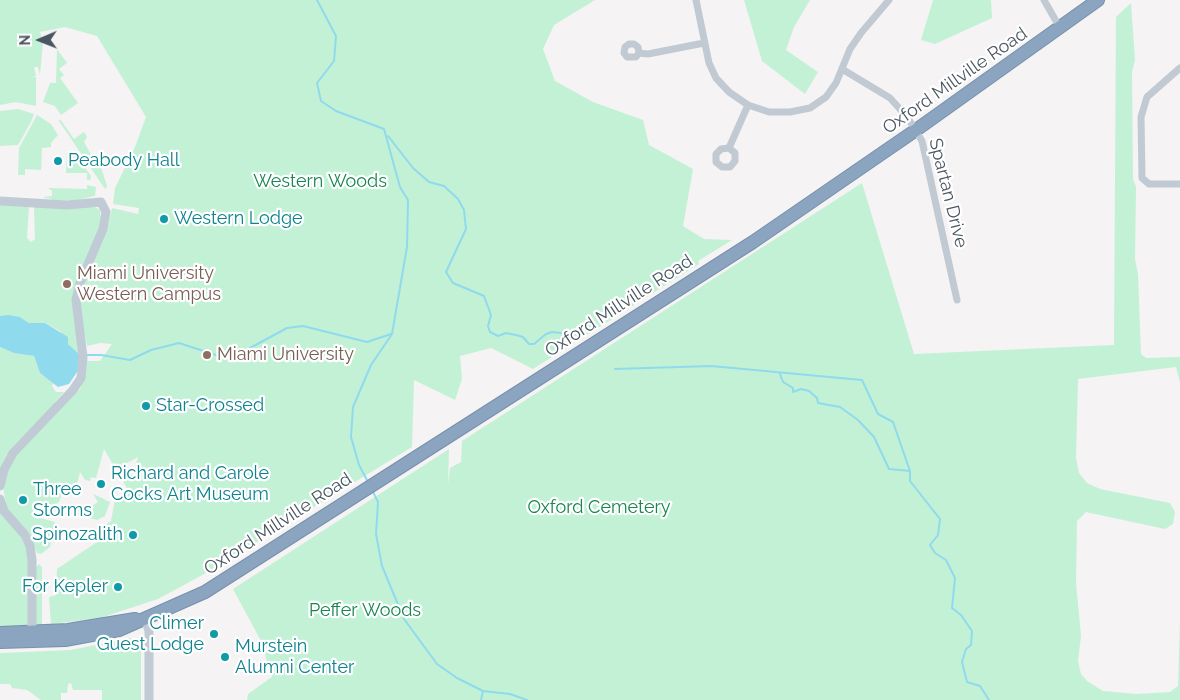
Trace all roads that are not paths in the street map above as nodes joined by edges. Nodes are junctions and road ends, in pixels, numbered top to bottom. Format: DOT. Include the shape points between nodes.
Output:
graph roads {
  1 [pos="696,0"];
  2 [pos="889,0"];
  3 [pos="1044,0"];
  4 [pos="1098,0"];
  5 [pos="1060,28"];
  6 [pos="704,43"];
  7 [pos="639,52"];
  8 [pos="842,68"];
  9 [pos="1180,68"];
  10 [pos="748,105"];
  11 [pos="916,130"];
  12 [pos="729,148"];
  13 [pos="1180,184"];
  14 [pos="0,201"];
  15 [pos="957,300"];
  16 [pos="0,486"];
  17 [pos="0,499"];
  18 [pos="145,618"];
  19 [pos="0,633"];
  20 [pos="32,637"];
  21 [pos="0,642"];
  22 [pos="149,700"];
  1 -- 6 [label="street"];
  2 -- 8 [label="street" via="861,33"];
  3 -- 5 [label="street"];
  4 -- 5 [label="highway, Oxford Millville Road"];
  5 -- 11 [label="highway, Oxford Millville Road"];
  6 -- 7 [label="street" via="648,54"];
  6 -- 10 [label="street" via="716,78 728,92"];
  8 -- 10 [label="street" via="826,97 810,108 776,112"];
  8 -- 11 [label="street, Spartan Drive" via="890,98"];
  9 -- 13 [label="street" via="1147,97 1141,117 1142,178 1149,184"];
  10 -- 12 [label="street"];
  11 -- 15 [label="street, Spartan Drive" via="926,153"];
  11 -- 18 [label="highway, Oxford Millville Road" via="753,242 204,592"];
  14 -- 16 [label="street" via="67,205 101,202 106,212 103,229 76,300 83,364 80,378 73,390 13,453"];
  17 -- 20 [label="street" via="4,511 25,535 30,546"];
  18 -- 20 [label="highway, Oxford Millville Road" via="102,634"];
  18 -- 22 [label="street" via="149,632"];
  19 -- 20 [label="highway"];
  20 -- 21 [label="highway"];
}
